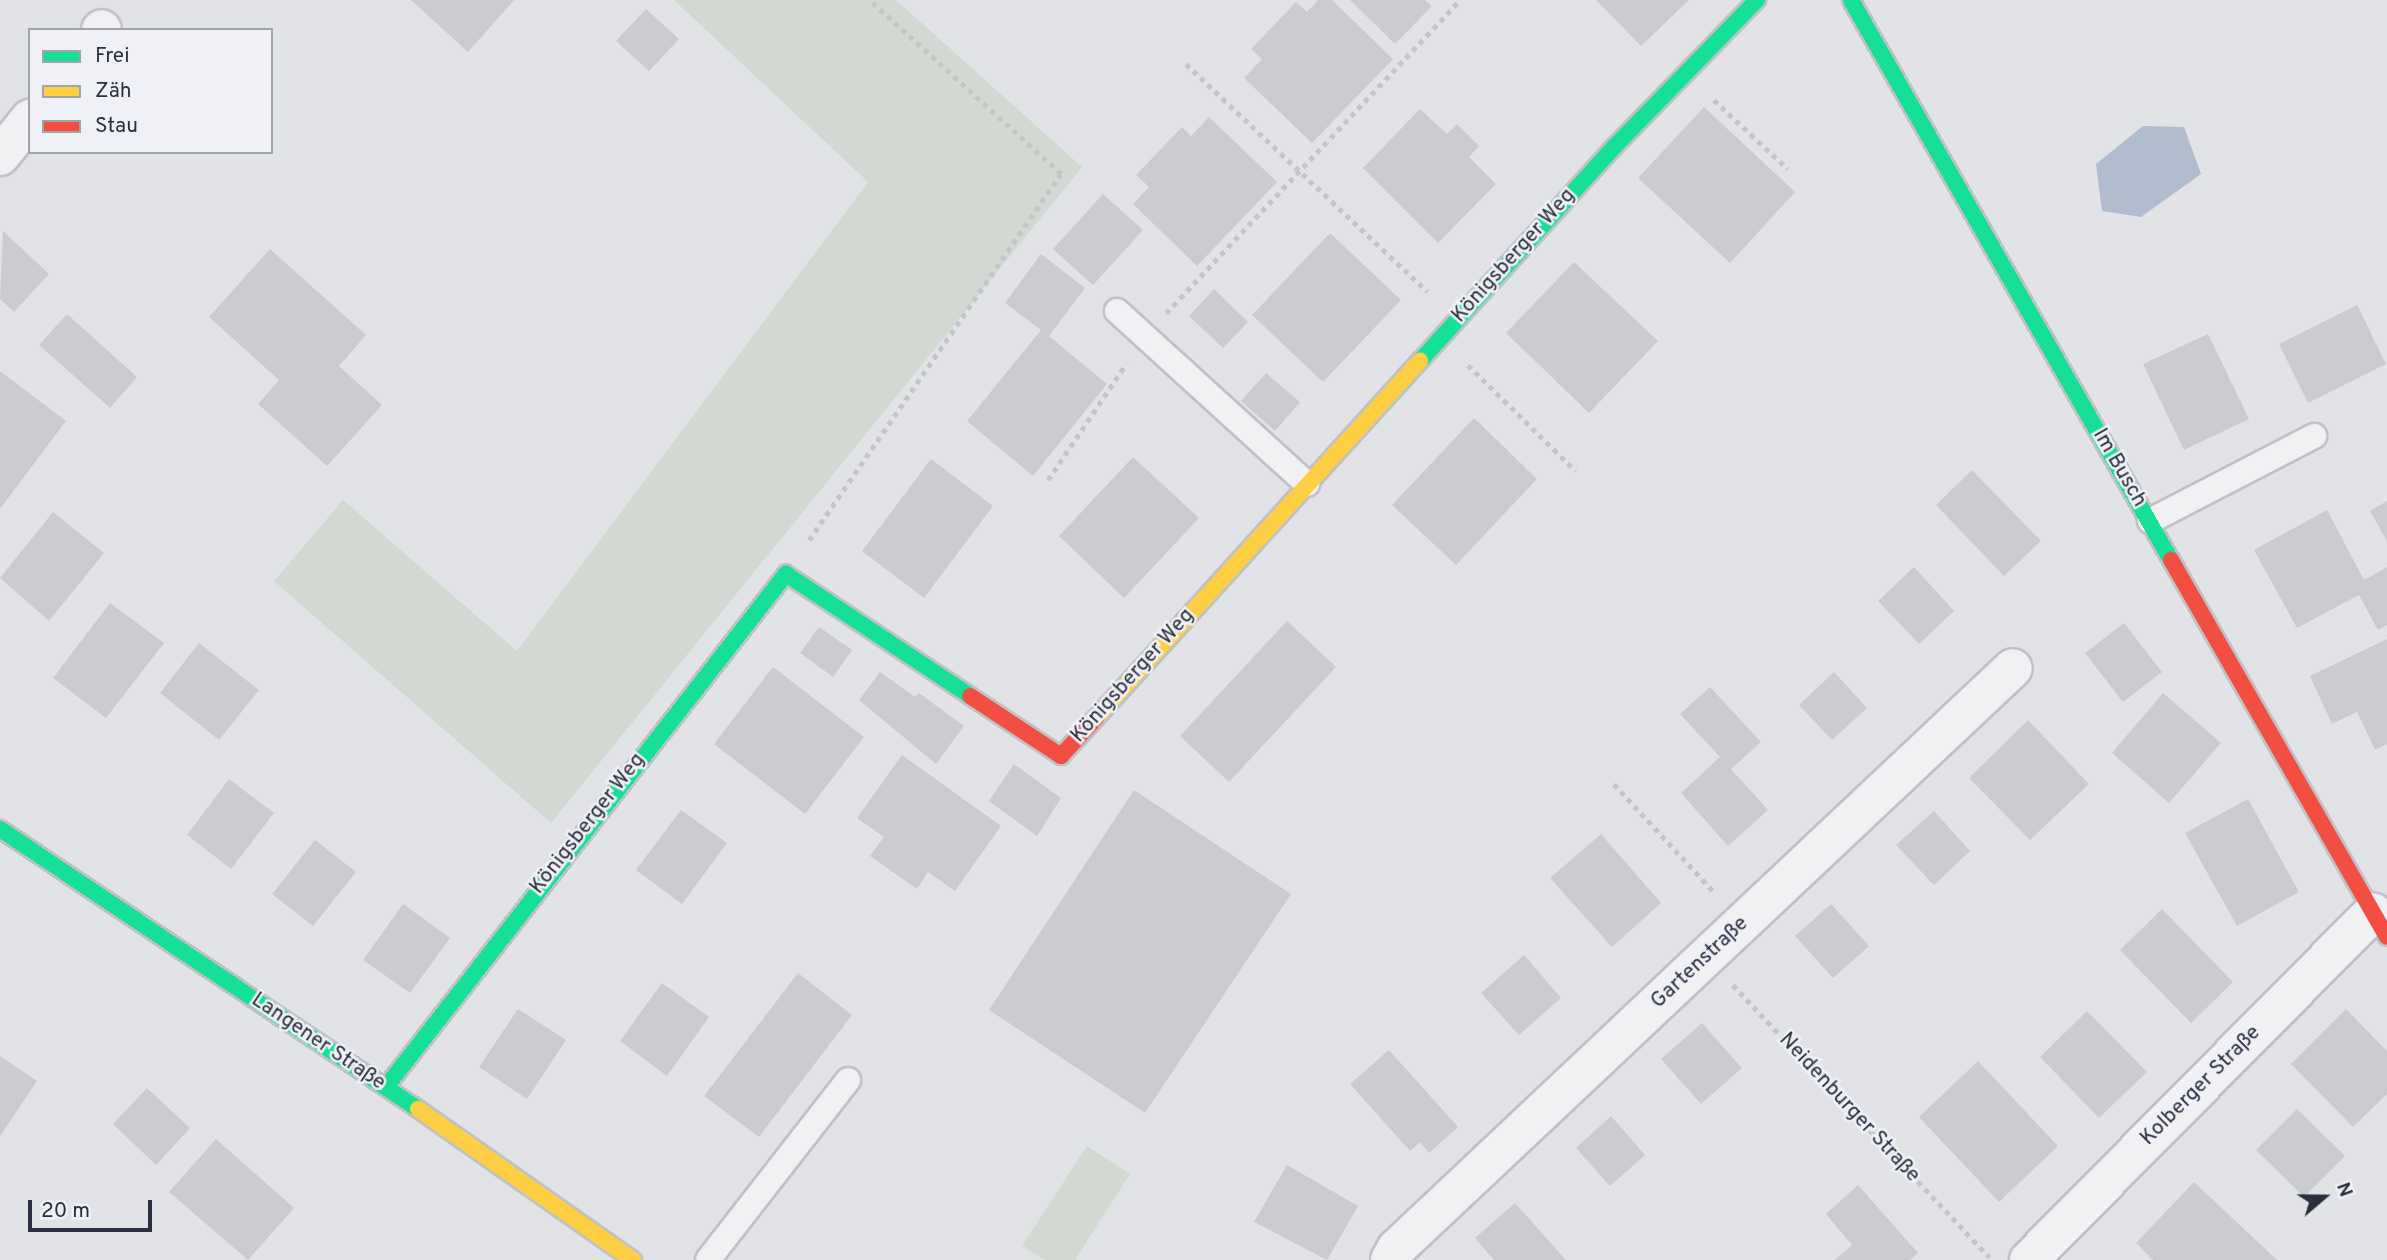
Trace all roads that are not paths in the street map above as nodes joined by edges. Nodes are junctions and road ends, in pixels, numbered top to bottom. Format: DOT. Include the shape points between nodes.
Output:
graph roads {
  1 [pos="1757,0"];
  2 [pos="1852,0"];
  3 [pos="28,121"];
  4 [pos="0,156"];
  5 [pos="1117,311"];
  6 [pos="2314,436"];
  7 [pos="1307,484"];
  8 [pos="2150,521"];
  9 [pos="2013,668"];
  10 [pos="0,829"];
  11 [pos="2380,924"];
  12 [pos="848,1080"];
  13 [pos="386,1087"];
  14 [pos="633,1260"];
  15 [pos="708,1260"];
  16 [pos="1390,1260"];
  17 [pos="2029,1260"];
  1 -- 7 [label="street, Königsberger Weg"];
  2 -- 8 [label="street, Im Busch"];
  3 -- 4 [label="street"];
  5 -- 7 [label="lane"];
  6 -- 8 [label="lane"];
  7 -- 13 [label="street, Königsberger Weg" via="1061,756 786,574"];
  8 -- 11 [label="street, Im Busch"];
  9 -- 16 [label="street, Gartenstraße" via="1396,1249"];
  10 -- 13 [label="street, Langener Straße"];
  11 -- 17 [label="street, Kolberger Straße"];
  12 -- 15 [label="lane"];
  13 -- 14 [label="street, Langener Straße"];
}
